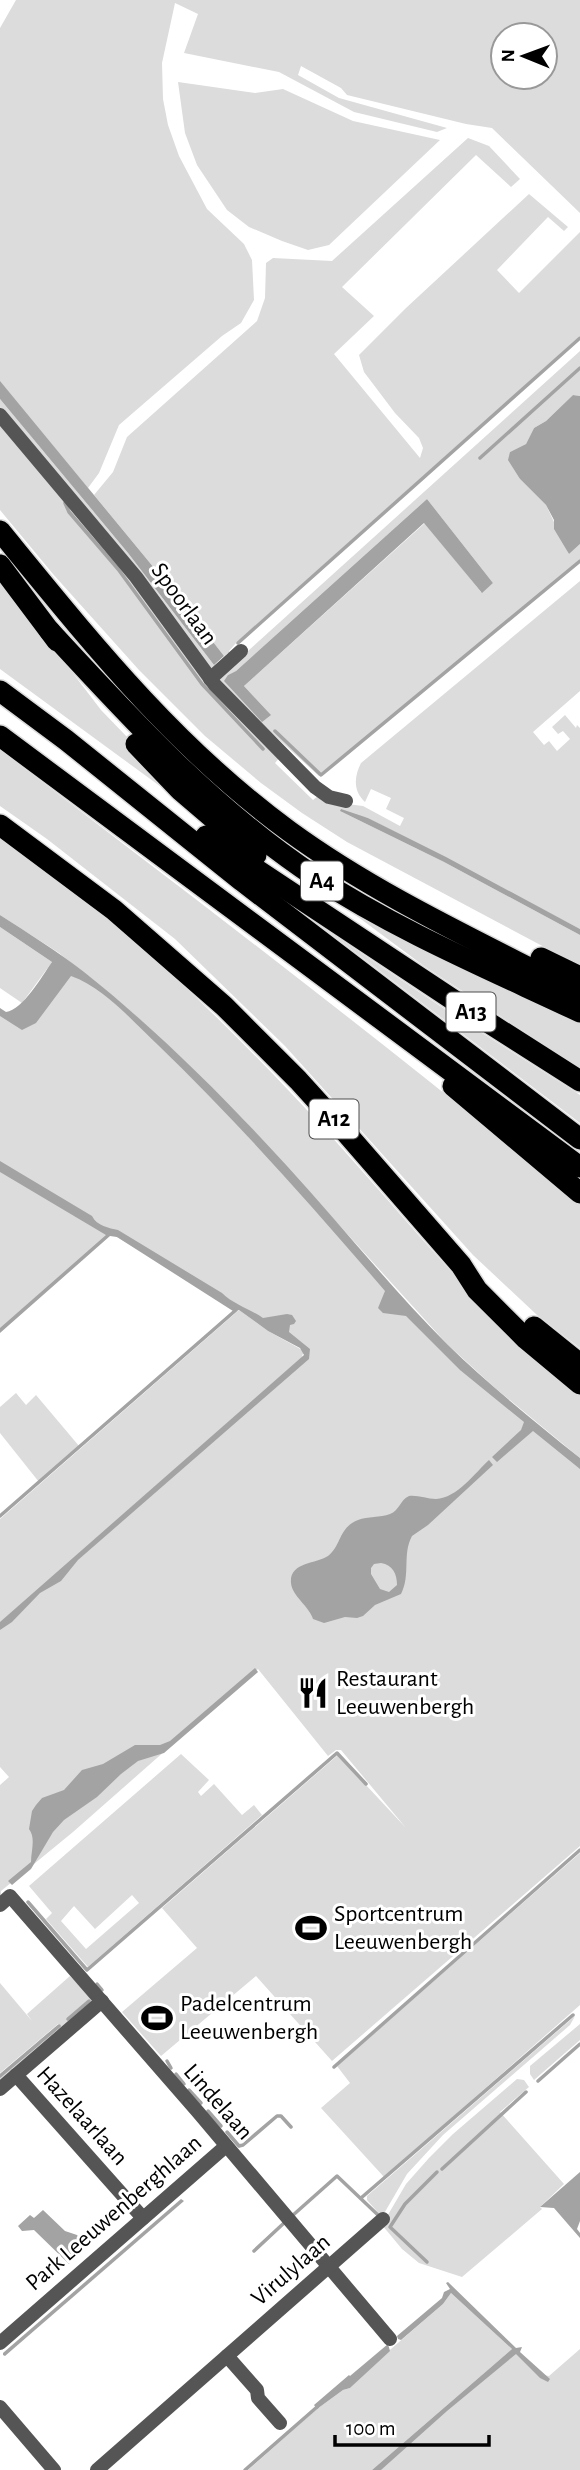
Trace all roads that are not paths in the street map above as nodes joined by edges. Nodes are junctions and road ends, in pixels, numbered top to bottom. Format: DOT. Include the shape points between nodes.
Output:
graph roads {
  1 [pos="0,415"];
  2 [pos="0,531"];
  3 [pos="0,565"];
  4 [pos="50,630"];
  5 [pos="241,652"];
  6 [pos="210,679"];
  7 [pos="0,691"];
  8 [pos="0,736"];
  9 [pos="66,740"];
  10 [pos="346,801"];
  11 [pos="0,824"];
  12 [pos="378,887"];
  13 [pos="364,942"];
  14 [pos="580,977"];
  15 [pos="580,994"];
  16 [pos="363,1007"];
  17 [pos="580,1012"];
  18 [pos="580,1081"];
  19 [pos="580,1139"];
  20 [pos="580,1167"];
  21 [pos="580,1193"];
  22 [pos="461,1265"];
  23 [pos="580,1364"];
  24 [pos="580,1384"];
  25 [pos="5,1901"];
  26 [pos="102,2001"];
  27 [pos="16,2076"];
  28 [pos="0,2090"];
  29 [pos="226,2146"];
  30 [pos="143,2218"];
  31 [pos="383,2219"];
  32 [pos="329,2267"];
  33 [pos="390,2339"];
  34 [pos="0,2343"];
  35 [pos="227,2356"];
  36 [pos="0,2407"];
  37 [pos="280,2423"];
  38 [pos="54,2470"];
  39 [pos="97,2470"];
  1 -- 6 [label="street, Spoorlaan" via="136,577"];
  2 -- 12 [label="highway, A4" via="135,692 199,758 291,833"];
  3 -- 4 [label="highway, A4"];
  4 -- 13 [label="highway, A4" via="104,706 180,790"];
  4 -- 17 [label="highway, A4" via="189,777 291,860 417,936"];
  5 -- 6 [label="street"];
  6 -- 10 [label="street, Spoorlaan" via="315,787"];
  7 -- 9 [label="highway, A4"];
  8 -- 16 [label="highway"];
  9 -- 13 [label="highway, A13"];
  9 -- 19 [label="highway, A4"];
  11 -- 22 [label="highway, A12" via="129,922 232,1014 323,1107"];
  12 -- 14 [label="highway" via="478,926"];
  12 -- 15 [label="highway, A4"];
  13 -- 18 [label="highway, A13"];
  16 -- 20 [label="highway"];
  16 -- 21 [label="highway"];
  22 -- 23 [label="highway, A12"];
  22 -- 24 [label="highway, A12" via="477,1290"];
  25 -- 26 [label="street, Lindelaan"];
  26 -- 27 [label="street"];
  26 -- 29 [label="street, Lindelaan"];
  27 -- 28 [label="street"];
  27 -- 30 [label="street, Hazelaarlaan"];
  29 -- 30 [label="street, Park Leeuwenberghlaan"];
  29 -- 32 [label="street, Lindelaan"];
  30 -- 34 [label="street, Park Leeuwenberghlaan"];
  31 -- 32 [label="street, Virulylaan"];
  32 -- 33 [label="street, Lindelaan"];
  32 -- 35 [label="street, Virulylaan"];
  35 -- 37 [label="street"];
  35 -- 39 [label="street, Virulylaan"];
  36 -- 38 [label="street"];
}
